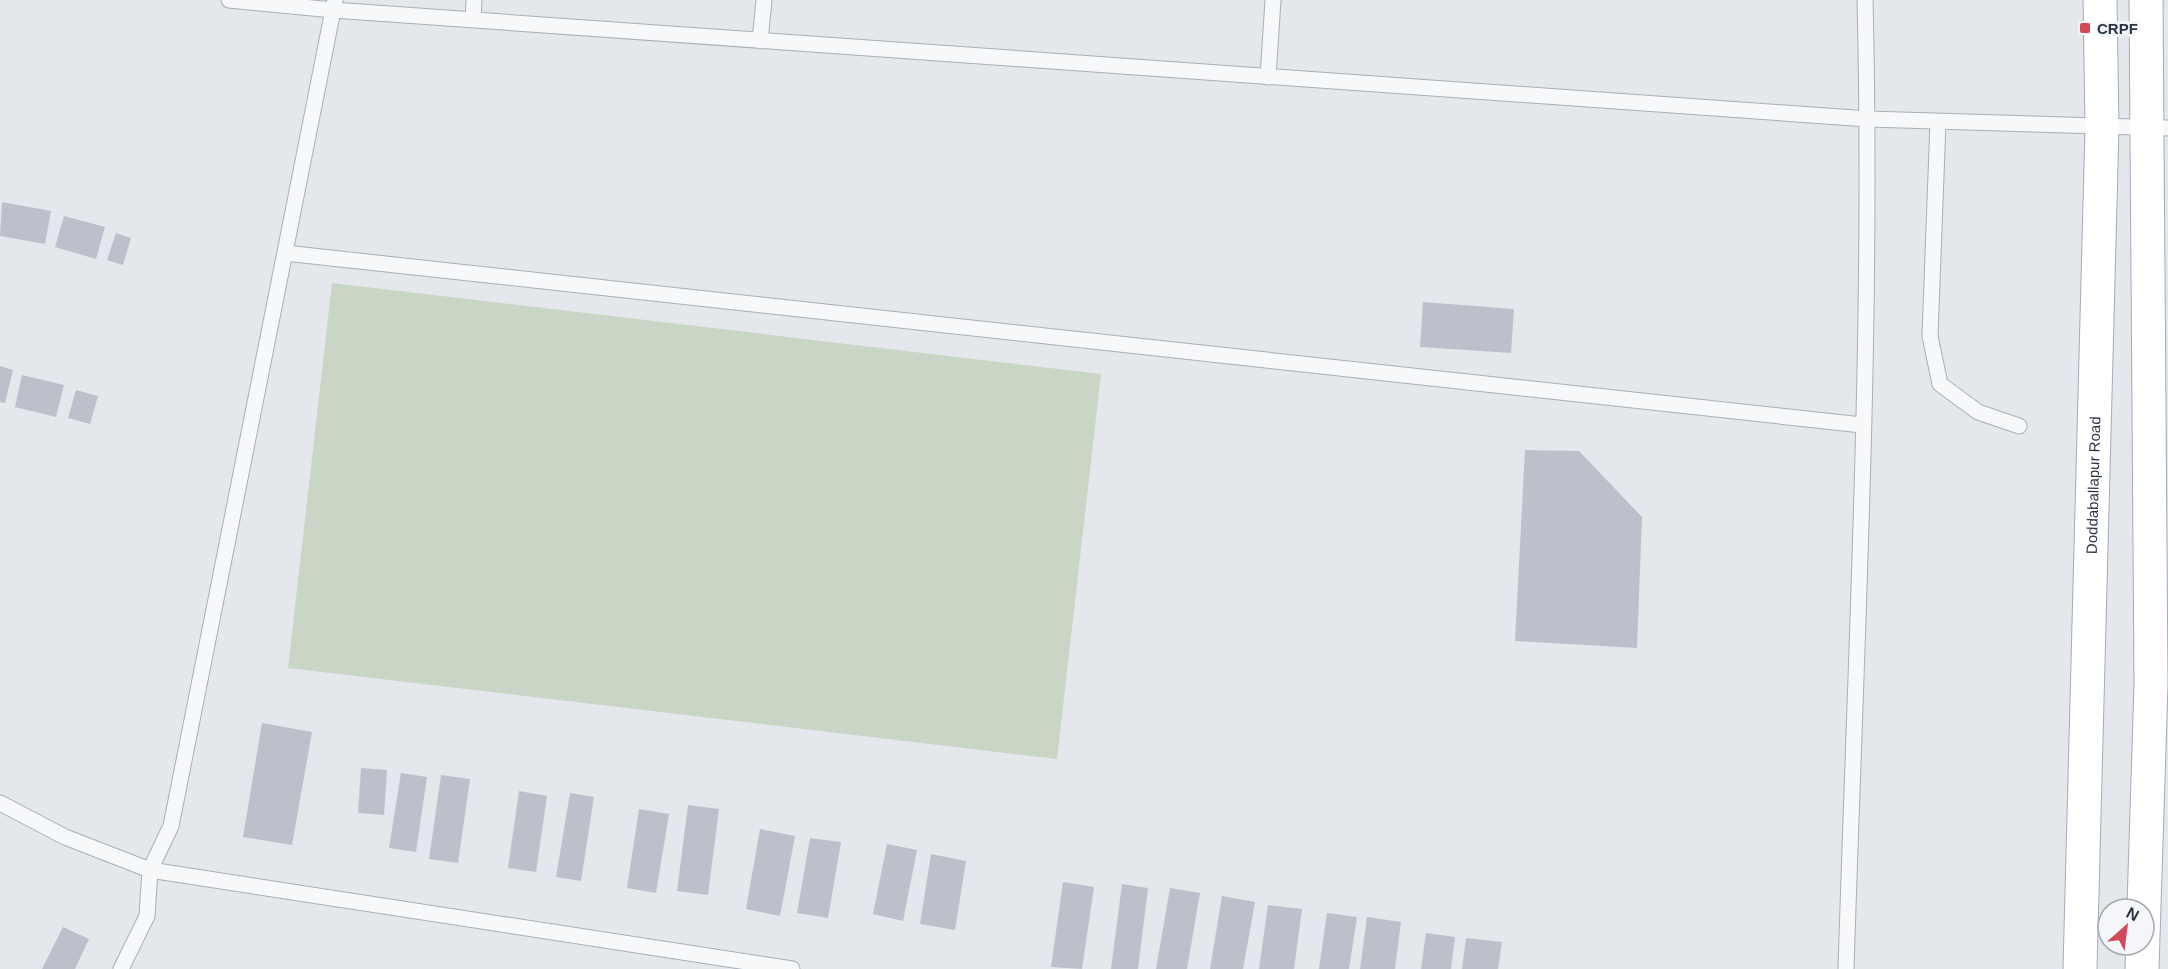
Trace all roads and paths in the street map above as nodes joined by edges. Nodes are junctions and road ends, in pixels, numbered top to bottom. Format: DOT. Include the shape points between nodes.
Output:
graph roads {
  1 [pos="229,0"];
  2 [pos="474,0"];
  3 [pos="764,0"];
  4 [pos="1273,0"];
  5 [pos="1865,0"];
  6 [pos="2100,0"];
  7 [pos="2146,0"];
  8 [pos="334,5"];
  9 [pos="472,20"];
  10 [pos="760,41"];
  11 [pos="1268,77"];
  12 [pos="1868,119"];
  13 [pos="1938,122"];
  14 [pos="2102,128"];
  15 [pos="2158,128"];
  16 [pos="285,253"];
  17 [pos="1862,425"];
  18 [pos="2019,426"];
  19 [pos="2159,695"];
  20 [pos="0,803"];
  21 [pos="150,870"];
  22 [pos="121,969"];
  23 [pos="792,969"];
  24 [pos="1846,969"];
  25 [pos="2080,969"];
  26 [pos="2142,969"];
  1 -- 8 [label="lane"];
  2 -- 9 [label="lane"];
  3 -- 10 [label="lane"];
  4 -- 11 [label="lane"];
  5 -- 12 [label="lane"];
  6 -- 14 [label="main road, Doddaballapur Road"];
  7 -- 15 [label="main road"];
  8 -- 9 [label="lane"];
  8 -- 16 [label="lane"];
  9 -- 10 [label="lane"];
  10 -- 11 [label="lane"];
  11 -- 12 [label="lane"];
  12 -- 13 [label="lane"];
  12 -- 17 [label="lane"];
  13 -- 14 [label="lane"];
  13 -- 18 [label="lane" via="1930,336 1940,384 1978,412"];
  14 -- 15 [label="lane"];
  14 -- 25 [label="main road, Doddaballapur Road"];
  15 -- 19 [label="main road"];
  16 -- 17 [label="lane"];
  16 -- 21 [label="lane" via="171,826"];
  17 -- 24 [label="lane"];
  19 -- 26 [label="main road"];
  20 -- 21 [label="lane" via="64,837"];
  21 -- 22 [label="lane" via="147,916"];
  21 -- 23 [label="lane"];
}
